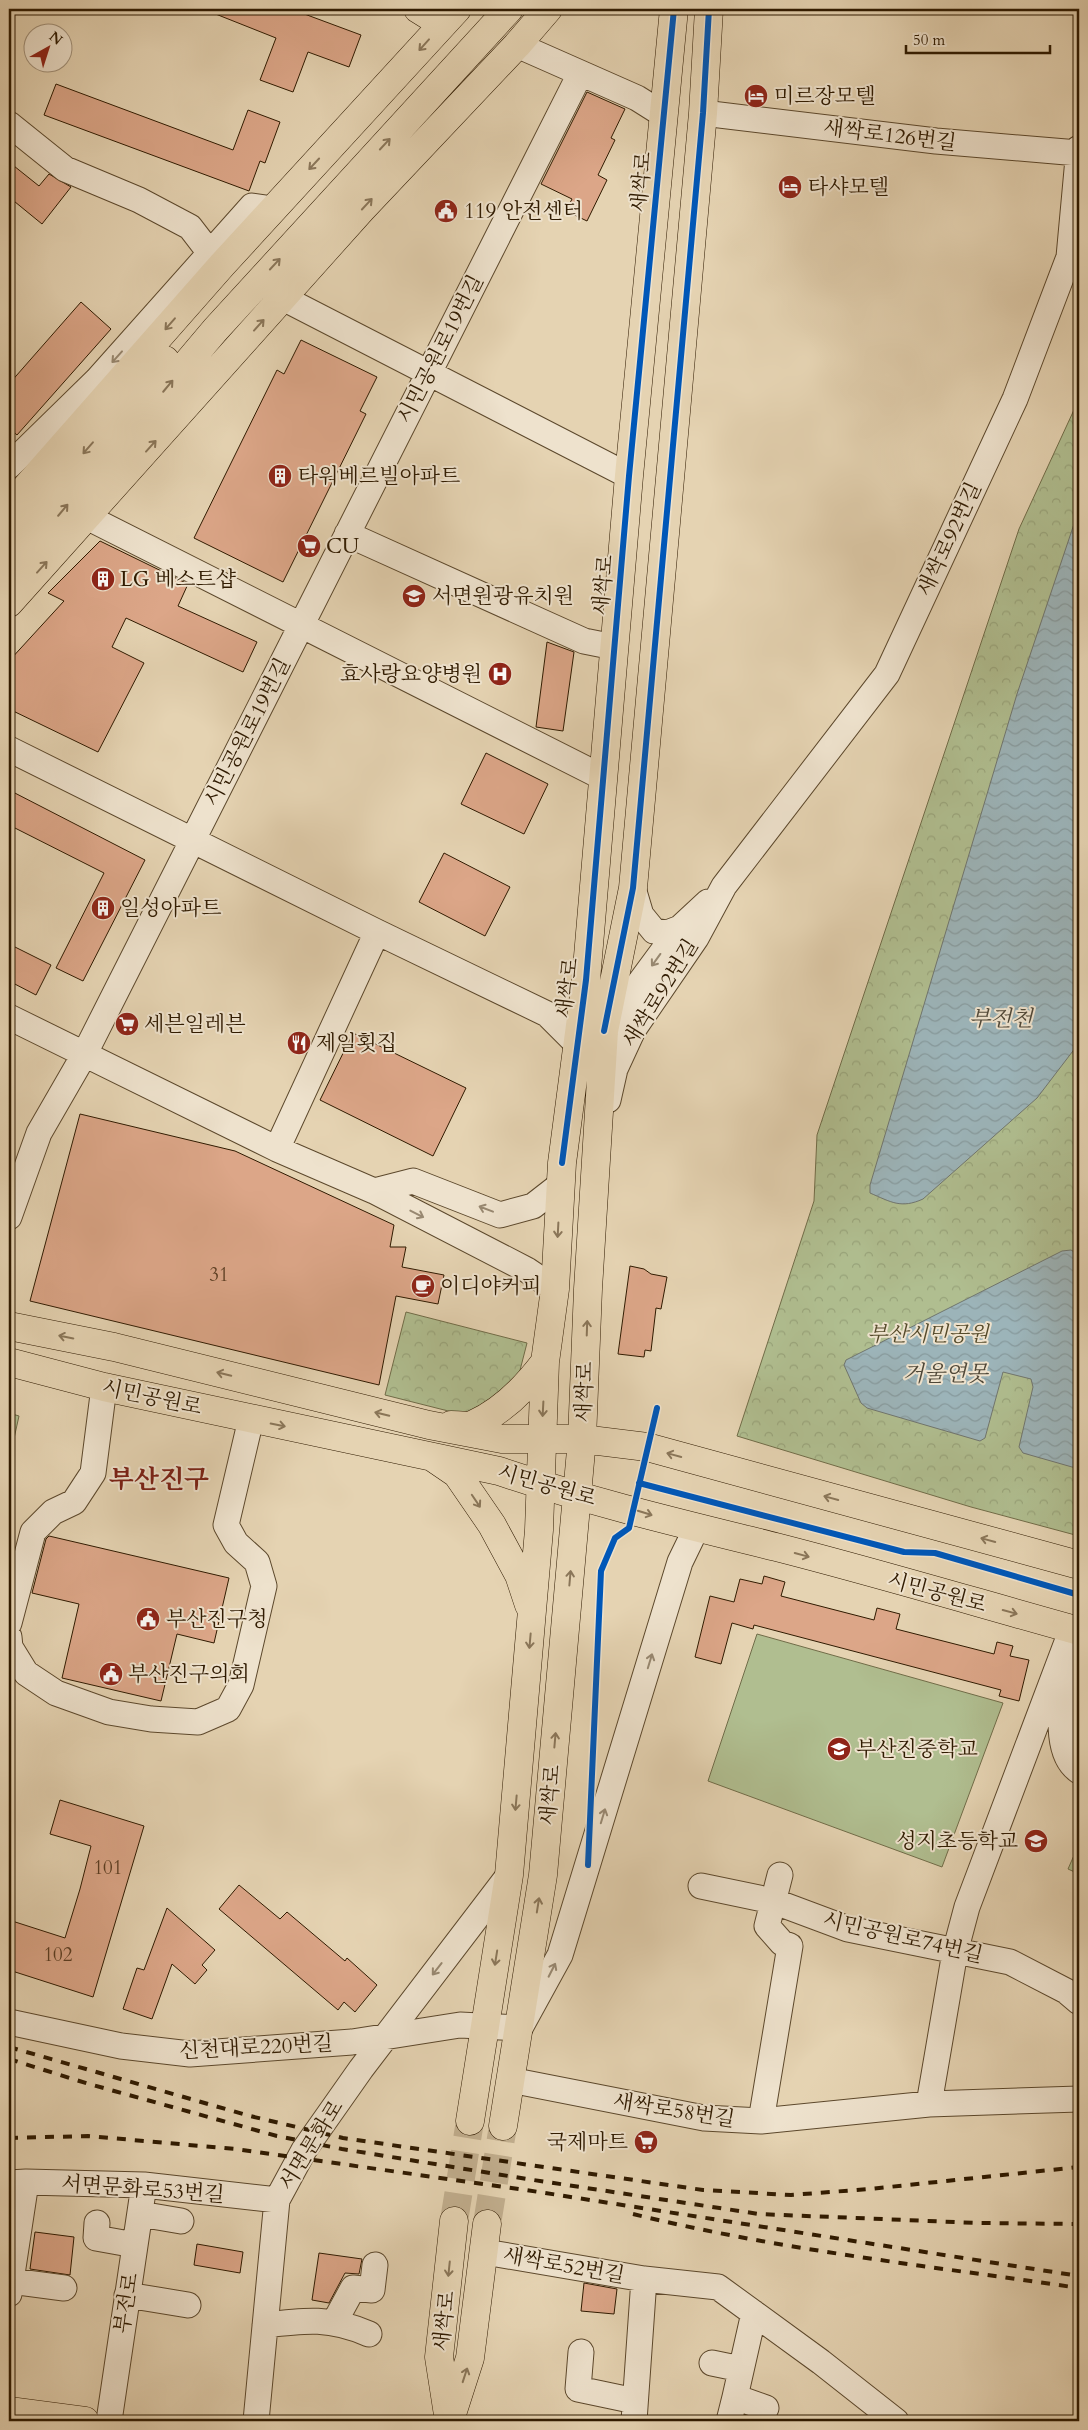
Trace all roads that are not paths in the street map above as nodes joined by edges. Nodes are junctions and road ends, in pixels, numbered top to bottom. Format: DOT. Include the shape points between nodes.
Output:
graph roads {
  1 [pos="418,9"];
  2 [pos="484,9"];
  3 [pos="509,9"];
  4 [pos="548,9"];
  5 [pos="674,9"];
  6 [pos="709,9"];
  7 [pos="450,16"];
  8 [pos="517,45"];
  9 [pos="580,74"];
  10 [pos="703,113"];
  11 [pos="664,115"];
  12 [pos="9,124"];
  13 [pos="1079,150"];
  14 [pos="273,209"];
  15 [pos="210,252"];
  16 [pos="283,298"];
  17 [pos="429,372"];
  18 [pos="9,464"];
  19 [pos="629,476"];
  20 [pos="9,507"];
  21 [pos="87,517"];
  22 [pos="347,534"];
  23 [pos="9,538"];
  24 [pos="9,574"];
  25 [pos="9,603"];
  26 [pos="302,624"];
  27 [pos="614,647"];
  28 [pos="9,749"];
  29 [pos="602,777"];
  30 [pos="192,840"];
  31 [pos="724,886"];
  32 [pos="633,888"];
  33 [pos="680,928"];
  34 [pos="376,932"];
  35 [pos="9,1017"];
  36 [pos="604,1031"];
  37 [pos="576,1043"];
  38 [pos="84,1055"];
  39 [pos="277,1149"];
  40 [pos="596,1164"];
  41 [pos="560,1185"];
  42 [pos="374,1191"];
  43 [pos="9,1217"];
  44 [pos="555,1289"];
  45 [pos="9,1326"];
  46 [pos="9,1362"];
  47 [pos="546,1362"];
  48 [pos="104,1388"];
  49 [pos="251,1419"];
  50 [pos="429,1425"];
  51 [pos="542,1439"];
  52 [pos="582,1439"];
  53 [pos="430,1455"];
  54 [pos="542,1486"];
  55 [pos="577,1496"];
  56 [pos="696,1529"];
  57 [pos="1079,1565"];
  58 [pos="532,1614"];
  59 [pos="9,1623"];
  60 [pos="1072,1636"];
  61 [pos="9,1637"];
  62 [pos="1079,1771"];
  63 [pos="509,1875"];
  64 [pos="780,1875"];
  65 [pos="701,1886"];
  66 [pos="773,1901"];
  67 [pos="955,1952"];
  68 [pos="1079,2002"];
  69 [pos="9,2022"];
  70 [pos="485,2026"];
  71 [pos="520,2028"];
  72 [pos="385,2037"];
  73 [pos="510,2080"];
  74 [pos="1079,2099"];
  75 [pos="929,2104"];
  76 [pos="470,2121"];
  77 [pos="761,2121"];
  78 [pos="503,2126"];
  79 [pos="17,2182"];
  80 [pos="144,2185"];
  81 [pos="277,2200"];
  82 [pos="140,2214"];
  83 [pos="181,2221"];
  84 [pos="454,2221"];
  85 [pos="97,2223"];
  86 [pos="487,2224"];
  87 [pos="135,2245"];
  88 [pos="485,2252"];
  89 [pos="375,2265"];
  90 [pos="644,2279"];
  91 [pos="10,2288"];
  92 [pos="64,2288"];
  93 [pos="127,2295"];
  94 [pos="188,2305"];
  95 [pos="754,2313"];
  96 [pos="334,2323"];
  97 [pos="265,2325"];
  98 [pos="369,2334"];
  99 [pos="581,2352"];
  100 [pos="729,2380"];
  101 [pos="766,2408"];
  102 [pos="9,2410"];
  103 [pos="634,2411"];
  104 [pos="85,2421"];
  105 [pos="109,2421"];
  106 [pos="256,2421"];
  107 [pos="449,2421"];
  108 [pos="729,2421"];
  109 [pos="896,2421"];
  1 -- 7 [label="main road"];
  2 -- 23 [label="main road, one-way" via="252,261"];
  24 -- 3 [label="main road, one-way" via="215,330"];
  4 -- 8 [label="main road"];
  5 -- 11 [label="main road, 새싹로"];
  6 -- 10 [label="main road, 새싹로"];
  7 -- 14 [label="main road, one-way"];
  8 -- 9 [label="street"];
  16 -- 8 [label="main road, one-way"];
  9 -- 11 [label="street" via="637,98"];
  9 -- 17 [label="street, 시민공원로19번길"];
  10 -- 13 [label="street, 새싹로126번길" via="936,141"];
  10 -- 32 [label="main road, 새싹로"];
  11 -- 19 [label="main road, 새싹로"];
  12 -- 15 [label="street" via="65,169 140,200 190,227"];
  13 -- 31 [label="street, 새싹로92번길" via="1069,257 1015,399 887,674"];
  14 -- 15 [label="street" via="252,206"];
  14 -- 20 [label="main road, one-way"];
  15 -- 18 [label="street, one-way" via="97,380"];
  16 -- 17 [label="street"];
  21 -- 16 [label="main road, one-way"];
  17 -- 19 [label="street"];
  17 -- 22 [label="street, 시민공원로19번길"];
  19 -- 27 [label="main road, 새싹로"];
  25 -- 21 [label="main road, one-way"];
  21 -- 26 [label="street"];
  22 -- 26 [label="street, 시민공원로19번길"];
  22 -- 27 [label="street" via="584,641"];
  26 -- 29 [label="street"];
  26 -- 30 [label="street, 시민공원로19번길"];
  27 -- 29 [label="main road, 새싹로"];
  28 -- 30 [label="street"];
  29 -- 37 [label="main road, 새싹로" via="586,980"];
  30 -- 34 [label="street"];
  30 -- 38 [label="street, 시민공원로19번길"];
  31 -- 33 [label="street, 새싹로92번길"];
  31 -- 40 [label="street, 새싹로92번길" via="696,938 630,1038 615,1069"];
  32 -- 33 [label="street" via="641,915 654,931 668,934"];
  32 -- 36 [label="main road, 새싹로"];
  33 -- 36 [label="street, 새싹로92번길, one-way"];
  34 -- 37 [label="street, 새싹로" via="547,1014"];
  34 -- 39 [label="street"];
  35 -- 38 [label="street"];
  36 -- 37 [label="street, 새싹로92번길"];
  36 -- 40 [label="main road, 새싹로"];
  37 -- 41 [label="main road, 새싹로"];
  38 -- 39 [label="street"];
  38 -- 43 [label="street, 시민공원로19번길" via="39,1133"];
  39 -- 42 [label="street"];
  52 -- 40 [label="main road, 새싹로, one-way"];
  41 -- 42 [label="street, one-way" via="533,1206 500,1215 413,1181"];
  41 -- 44 [label="main road, 새싹로, one-way"];
  42 -- 44 [label="street, one-way" via="526,1270"];
  44 -- 47 [label="main road, 새싹로"];
  50 -- 45 [label="main road, 시민공원로, one-way" via="114,1347"];
  46 -- 48 [label="main road, 시민공원로"];
  47 -- 50 [label="main road" via="530,1383 506,1404 473,1425"];
  47 -- 51 [label="main road, 새싹로, one-way"];
  48 -- 49 [label="main road, 시민공원로"];
  48 -- 59 [label="street" via="93,1473 74,1502 52,1512 33,1532"];
  49 -- 53 [label="main road, 시민공원로, one-way"];
  49 -- 61 [label="street" via="226,1525 236,1543 257,1562 264,1586 241,1685 228,1709 198,1722 109,1712 56,1694 26,1673 10,1647"];
  50 -- 51 [label="main road, 시민공원로" via="502,1439"];
  51 -- 52 [label="main road, 시민공원로"];
  51 -- 54 [label="main road, 새싹로"];
  52 -- 55 [label="main road, 새싹로"];
  57 -- 52 [label="main road, 시민공원로, one-way" via="647,1447"];
  53 -- 54 [label="main road, 시민공원로" via="499,1471"];
  53 -- 58 [label="main road, one-way" via="457,1474 492,1525 519,1575"];
  54 -- 55 [label="main road, 시민공원로"];
  54 -- 58 [label="main road, 새싹로"];
  55 -- 56 [label="main road, 시민공원로, one-way"];
  71 -- 55 [label="main road, 새싹로, one-way" via="543,1875"];
  56 -- 60 [label="main road, 시민공원로, one-way" via="777,1548"];
  71 -- 56 [label="street, 새싹로, one-way" via="560,1955 680,1562"];
  58 -- 63 [label="main road, 새싹로, one-way"];
  60 -- 62 [label="street" via="1061,1722 1064,1748 1072,1766"];
  60 -- 67 [label="street" via="967,1907"];
  63 -- 70 [label="main road, 새싹로, one-way"];
  63 -- 72 [label="street, 서면문화로, one-way"];
  64 -- 66 [label="street"];
  65 -- 66 [label="street, 시민공원로74번길"];
  66 -- 67 [label="street, 시민공원로74번길" via="848,1929"];
  66 -- 77 [label="street" via="767,1926 782,1943 790,1946"];
  67 -- 68 [label="street, 시민공원로74번길" via="1010,1962 1066,1991"];
  67 -- 75 [label="street"];
  69 -- 72 [label="street, 신천대로220번길" via="121,2046 190,2054"];
  70 -- 71 [label="street"];
  70 -- 72 [label="street" via="460,2025"];
  70 -- 76 [label="main road, 새싹로"];
  71 -- 73 [label="main road, 새싹로"];
  72 -- 81 [label="street, 서면문화로" via="304,2150"];
  73 -- 77 [label="street, 새싹로58번길" via="704,2118"];
  73 -- 78 [label="main road, 새싹로"];
  74 -- 75 [label="street, 새싹로58번길"];
  75 -- 77 [label="street, 새싹로58번길"];
  79 -- 80 [label="street, 서면문화로53번길"];
  79 -- 91 [label="street"];
  80 -- 81 [label="street, 서면문화로53번길"];
  80 -- 82 [label="street, 부전로"];
  81 -- 97 [label="street, 서면문화로"];
  82 -- 83 [label="street"];
  82 -- 87 [label="street, 부전로"];
  84 -- 107 [label="main road, 새싹로, one-way" via="439,2357"];
  85 -- 87 [label="street" via="96,2238"];
  86 -- 88 [label="main road, 새싹로"];
  87 -- 93 [label="street, 부전로"];
  88 -- 90 [label="street, 새싹로52번길"];
  107 -- 88 [label="main road, 새싹로, one-way" via="470,2358"];
  89 -- 96 [label="street" via="372,2290 353,2288"];
  90 -- 95 [label="street, 새싹로52번길" via="718,2287"];
  90 -- 103 [label="street, 새싹로52번길"];
  91 -- 92 [label="street"];
  93 -- 94 [label="street"];
  93 -- 105 [label="street, 부전로"];
  95 -- 100 [label="street"];
  95 -- 109 [label="street, 새싹로52번길"];
  96 -- 97 [label="street" via="312,2320"];
  96 -- 98 [label="street"];
  97 -- 106 [label="street, 서면문화로"];
  99 -- 103 [label="street" via="578,2389"];
  100 -- 101 [label="street"];
  100 -- 108 [label="street"];
  102 -- 104 [label="main road"];
}
